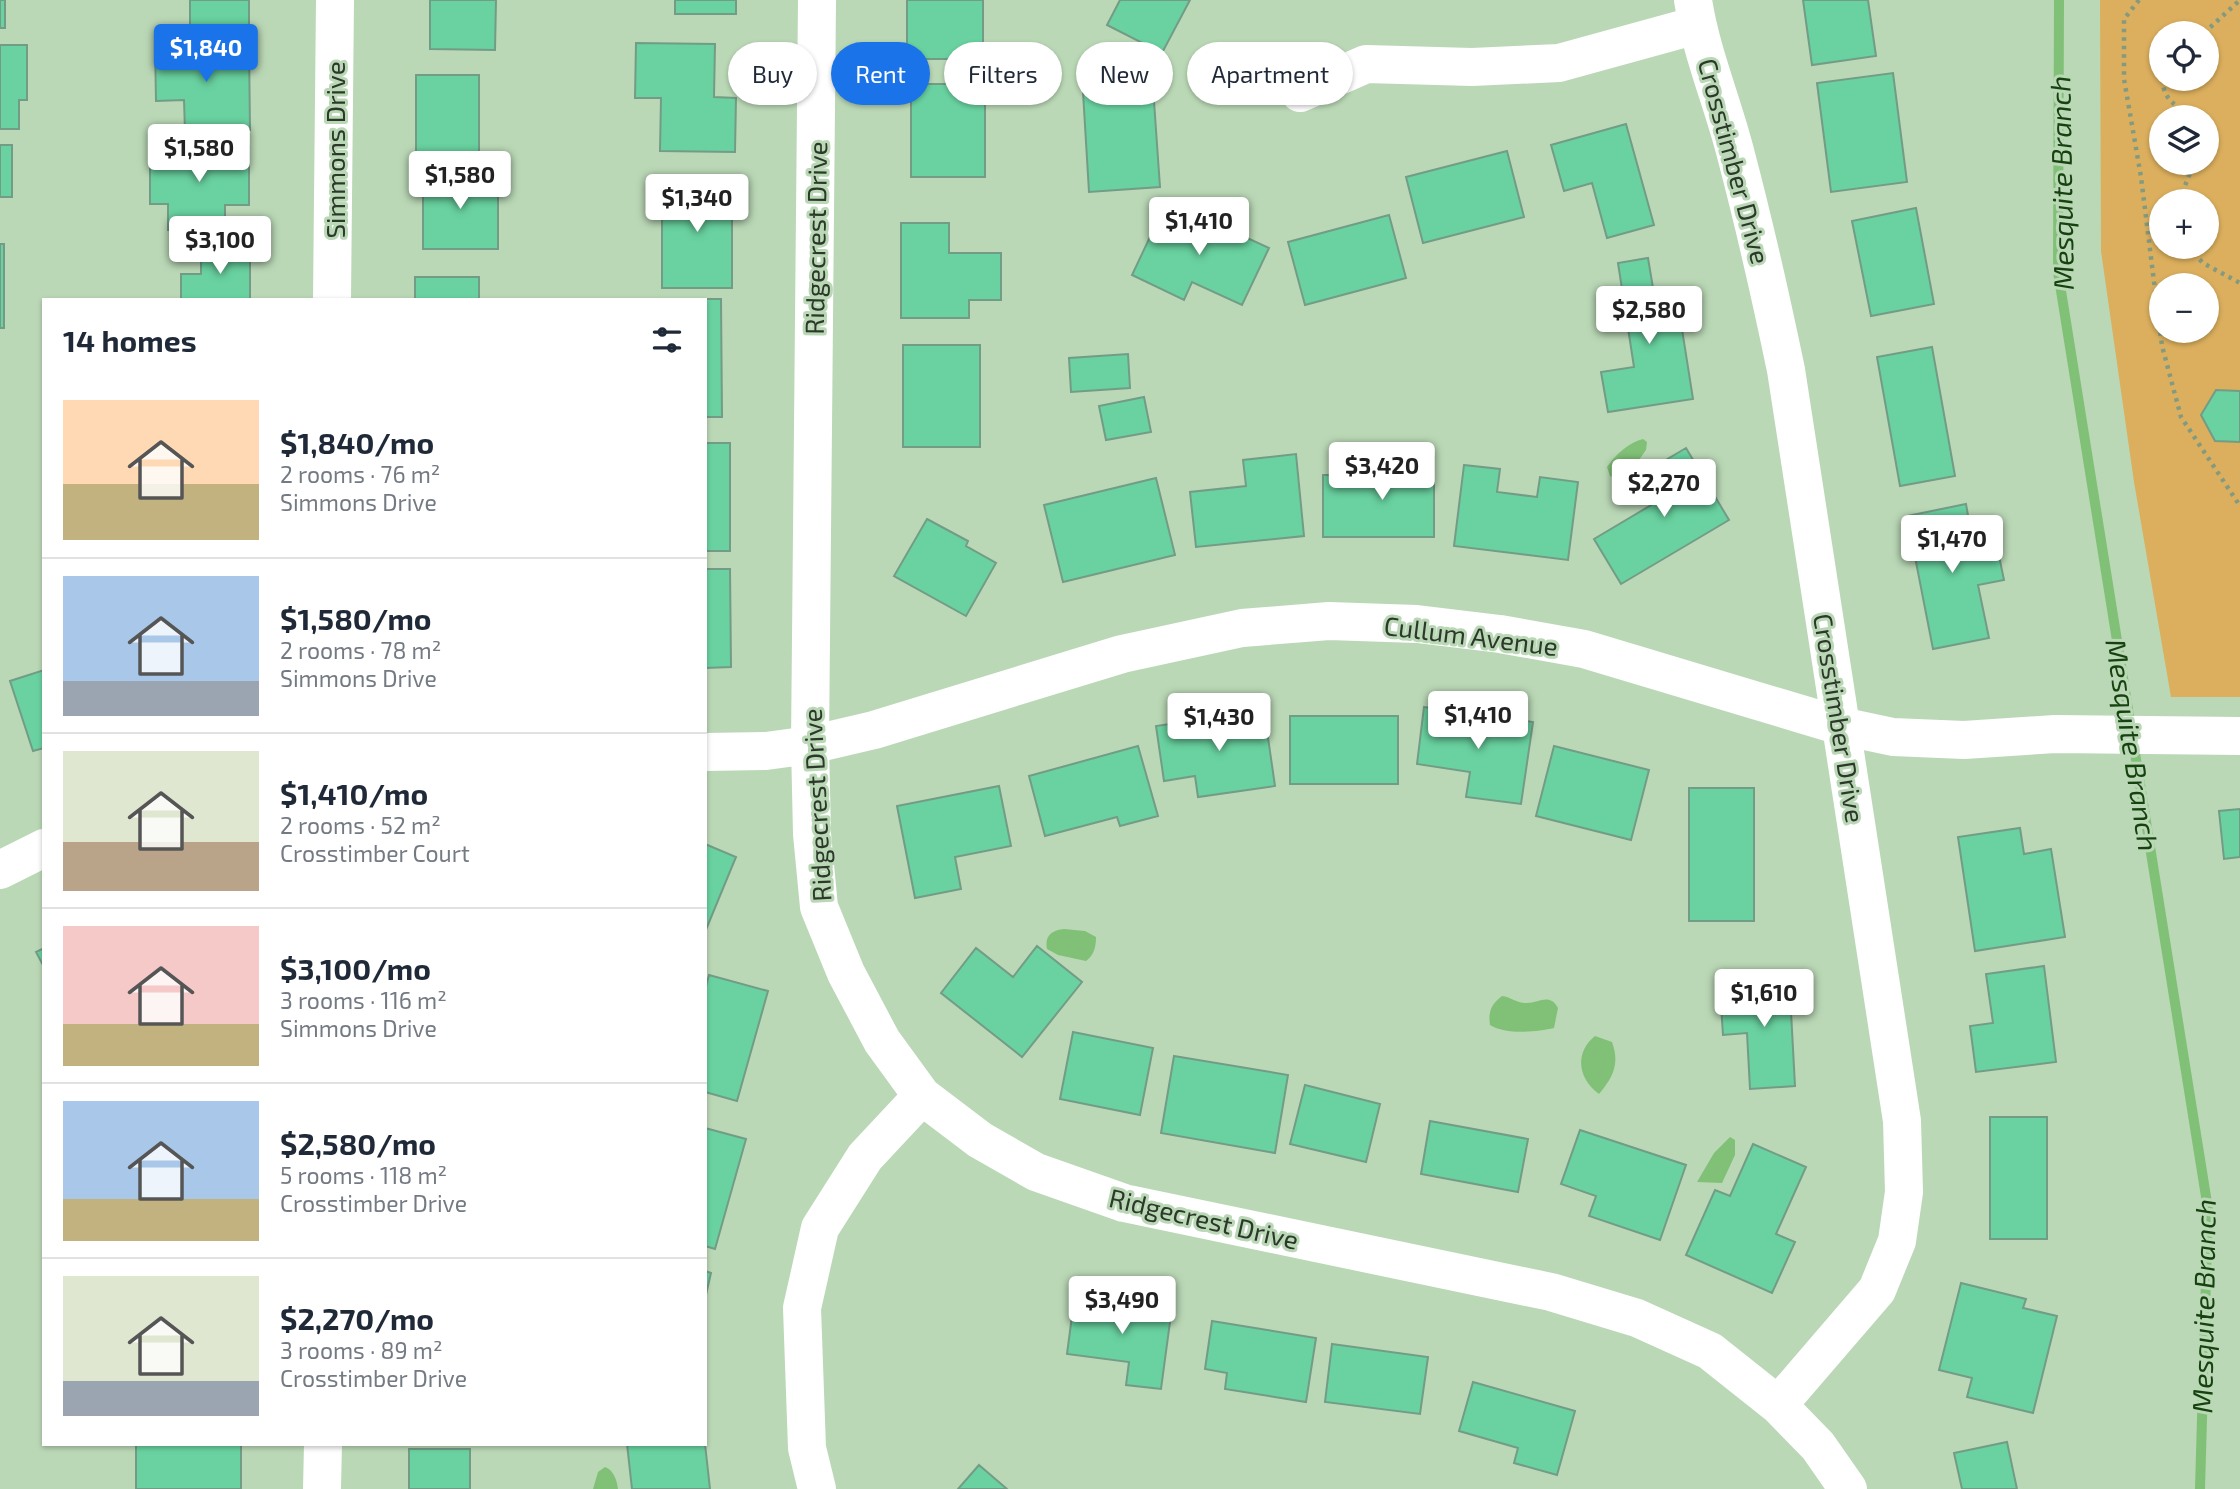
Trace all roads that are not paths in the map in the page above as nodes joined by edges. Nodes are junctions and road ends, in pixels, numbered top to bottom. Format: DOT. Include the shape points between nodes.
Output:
graph roads {
  1 [pos="335,0"];
  2 [pos="817,0"];
  3 [pos="1695,13"];
  4 [pos="1353,70"];
  5 [pos="332,298"];
  6 [pos="1841,726"];
  7 [pos="2240,736"];
  8 [pos="810,745"];
  9 [pos="707,752"];
  10 [pos="42,849"];
  11 [pos="0,870"];
  12 [pos="922,1096"];
  13 [pos="1779,1405"];
  14 [pos="323,1446"];
  15 [pos="322,1489"];
  16 [pos="817,1489"];
  17 [pos="1848,1489"];
  1 -- 5 [label="street, Simmons Drive"];
  2 -- 8 [label="street, Ridgecrest Drive"];
  3 -- 4 [label="street" via="1559,63 1472,67 1366,64"];
  3 -- 6 [label="street, Crosstimber Drive" via="1736,153 1786,370"];
  6 -- 7 [label="street, Cullum Avenue" via="1893,737 1964,740 2054,734"];
  6 -- 8 [label="street, Cullum Avenue" via="1584,649 1417,624 1329,621 1242,628 1122,654 874,730"];
  6 -- 13 [label="street, Crosstimber Drive" via="1902,1121 1904,1192 1897,1241 1877,1290"];
  8 -- 9 [label="street, Cullum Avenue"];
  8 -- 12 [label="street, Ridgecrest Drive" via="819,907 846,973 883,1041"];
  10 -- 11 [label="street"];
  12 -- 13 [label="street, Ridgecrest Drive" via="980,1140 1036,1171 1124,1203 1551,1292 1637,1318 1710,1351"];
  12 -- 16 [label="street" via="865,1157 820,1227 802,1308 807,1448"];
  13 -- 17 [label="street, Ridgecrest Drive" via="1818,1446"];
  14 -- 15 [label="street"];
}
